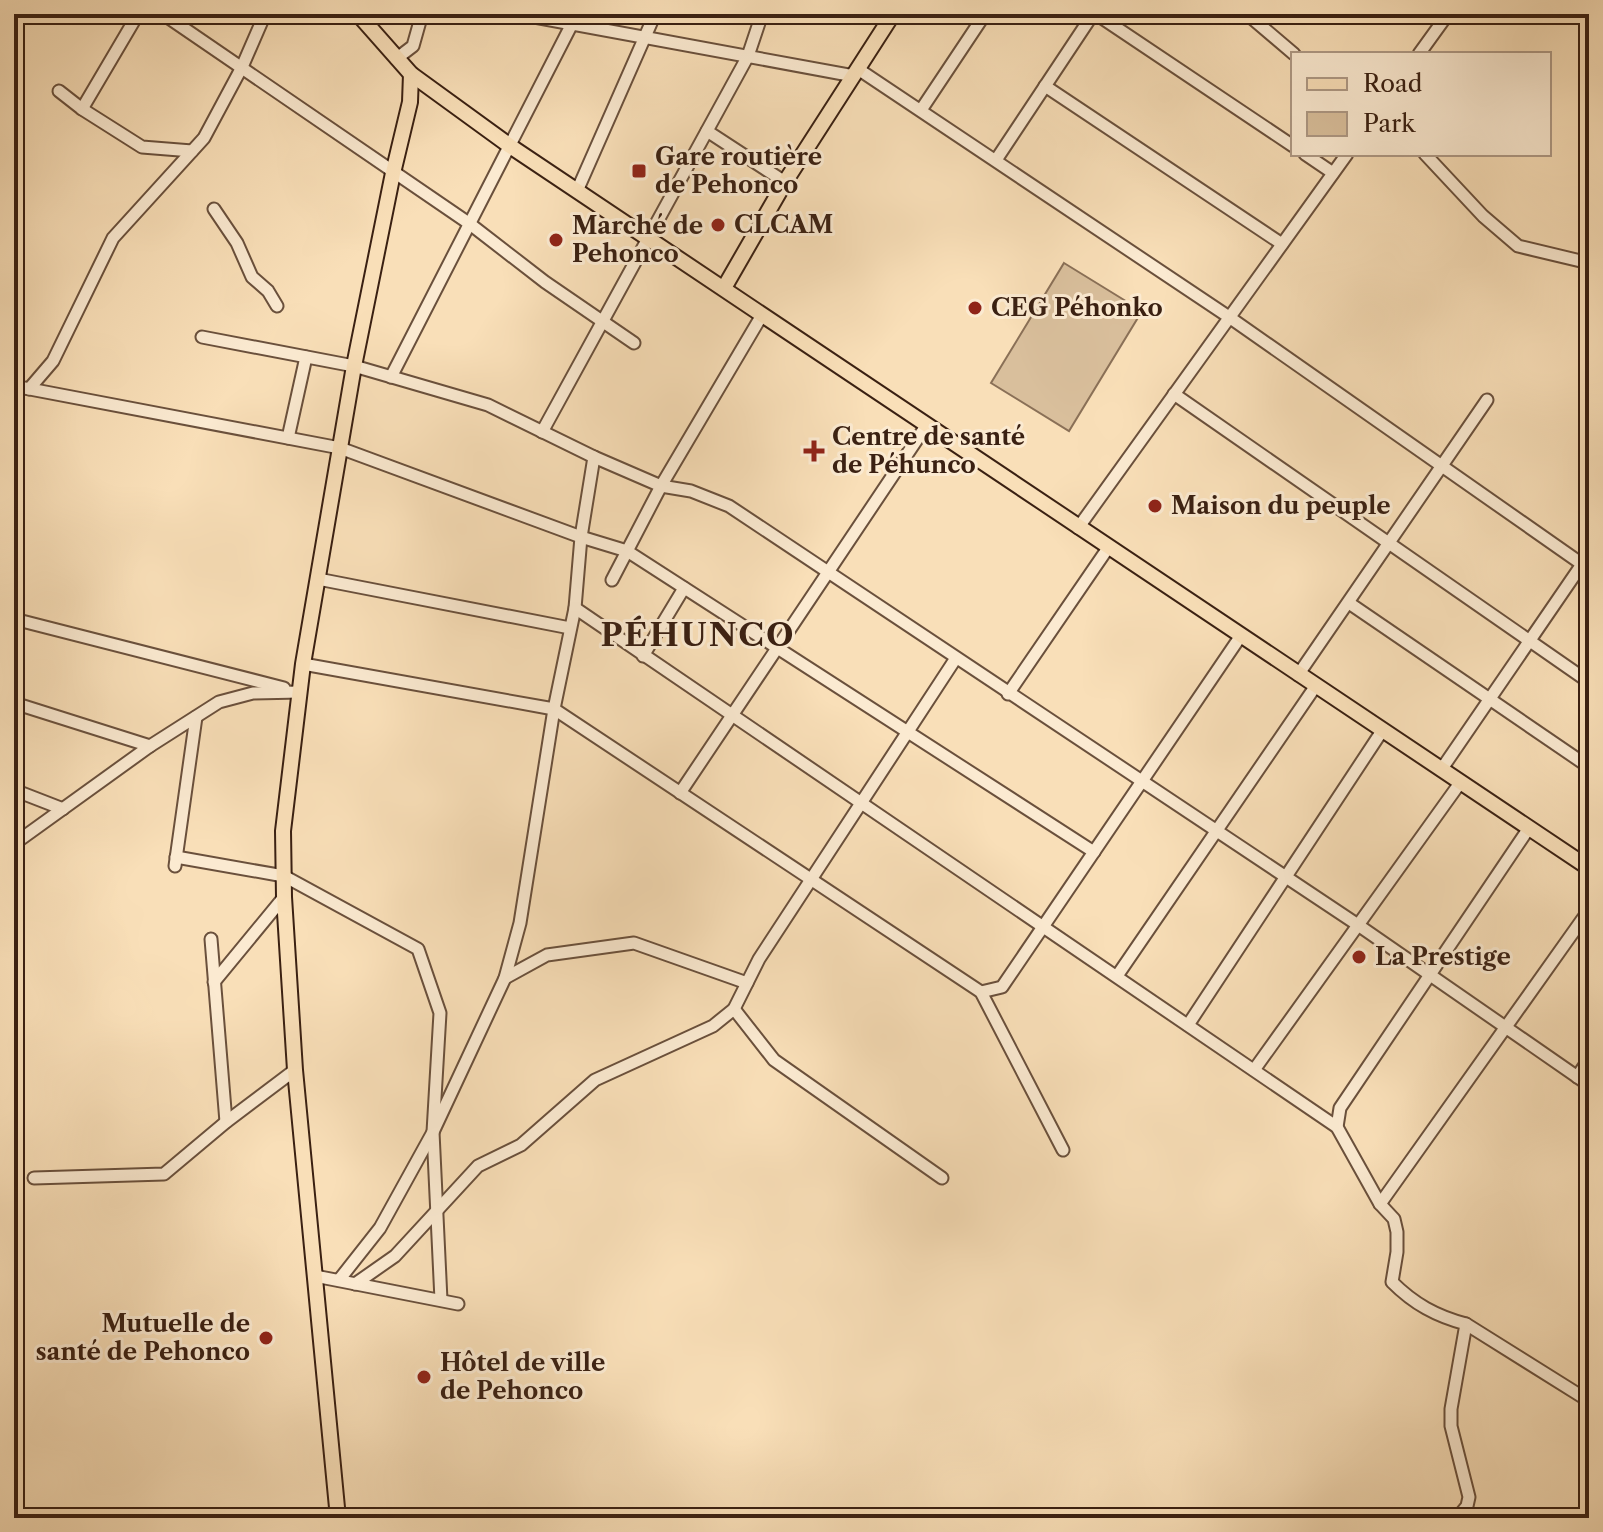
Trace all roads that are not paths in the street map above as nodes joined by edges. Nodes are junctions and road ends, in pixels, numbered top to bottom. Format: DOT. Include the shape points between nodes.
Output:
graph roads {
  1 [pos="138,14"];
  2 [pos="163,14"];
  3 [pos="265,14"];
  4 [pos="358,14"];
  5 [pos="422,14"];
  6 [pos="523,14"];
  7 [pos="655,14"];
  8 [pos="762,14"];
  9 [pos="893,14"];
  10 [pos="985,14"];
  11 [pos="1094,14"];
  12 [pos="1247,14"];
  13 [pos="1445,18"];
  14 [pos="574,19"];
  15 [pos="645,37"];
  16 [pos="1292,52"];
  17 [pos="1420,52"];
  18 [pos="748,56"];
  19 [pos="396,59"];
  20 [pos="242,67"];
  21 [pos="856,72"];
  22 [pos="411,74"];
  23 [pos="1045,86"];
  24 [pos="59,91"];
  25 [pos="433,92"];
  26 [pos="410,102"];
  27 [pos="82,109"];
  28 [pos="921,110"];
  29 [pos="707,131"];
  30 [pos="1291,145"];
  31 [pos="510,146"];
  32 [pos="192,151"];
  33 [pos="1308,156"];
  34 [pos="1346,156"];
  35 [pos="1427,156"];
  36 [pos="996,160"];
  37 [pos="393,173"];
  38 [pos="1333,173"];
  39 [pos="785,182"];
  40 [pos="577,191"];
  41 [pos="214,209"];
  42 [pos="470,224"];
  43 [pos="646,238"];
  44 [pos="1282,244"];
  45 [pos="1589,263"];
  46 [pos="724,288"];
  47 [pos="277,306"];
  48 [pos="762,315"];
  49 [pos="1229,317"];
  50 [pos="602,321"];
  51 [pos="202,337"];
  52 [pos="634,343"];
  53 [pos="306,357"];
  54 [pos="354,366"];
  55 [pos="391,377"];
  56 [pos="14,386"];
  57 [pos="29,389"];
  58 [pos="1174,394"];
  59 [pos="1487,400"];
  60 [pos="926,426"];
  61 [pos="542,432"];
  62 [pos="288,438"];
  63 [pos="340,448"];
  64 [pos="594,457"];
  65 [pos="1442,466"];
  66 [pos="661,486"];
  67 [pos="1078,528"];
  68 [pos="581,537"];
  69 [pos="1389,544"];
  70 [pos="1108,548"];
  71 [pos="627,551"];
  72 [pos="1587,562"];
  73 [pos="826,571"];
  74 [pos="318,579"];
  75 [pos="612,580"];
  76 [pos="684,588"];
  77 [pos="1349,603"];
  78 [pos="575,608"];
  79 [pos="14,619"];
  80 [pos="570,628"];
  81 [pos="1240,637"];
  82 [pos="1529,641"];
  83 [pos="776,647"];
  84 [pos="643,656"];
  85 [pos="956,658"];
  86 [pos="303,664"];
  87 [pos="1298,675"];
  88 [pos="1589,682"];
  89 [pos="1315,687"];
  90 [pos="300,692"];
  91 [pos="1008,694"];
  92 [pos="1489,699"];
  93 [pos="14,703"];
  94 [pos="554,709"];
  95 [pos="731,716"];
  96 [pos="196,717"];
  97 [pos="1382,731"];
  98 [pos="908,732"];
  99 [pos="150,746"];
  100 [pos="1589,767"];
  101 [pos="1441,770"];
  102 [pos="1141,782"];
  103 [pos="1460,783"];
  104 [pos="14,790"];
  105 [pos="680,793"];
  106 [pos="861,803"];
  107 [pos="63,809"];
  108 [pos="1529,828"];
  109 [pos="1216,832"];
  110 [pos="14,844"];
  111 [pos="1094,852"];
  112 [pos="1589,868"];
  113 [pos="284,876"];
  114 [pos="1285,877"];
  115 [pos="811,879"];
  116 [pos="284,897"];
  117 [pos="1589,910"];
  118 [pos="1358,925"];
  119 [pos="1044,926"];
  120 [pos="211,939"];
  121 [pos="1431,975"];
  122 [pos="1117,976"];
  123 [pos="505,978"];
  124 [pos="214,982"];
  125 [pos="747,983"];
  126 [pos="981,992"];
  127 [pos="734,1009"];
  128 [pos="1188,1025"];
  129 [pos="1505,1026"];
  130 [pos="1589,1059"];
  131 [pos="295,1070"];
  132 [pos="1254,1070"];
  133 [pos="1577,1077"];
  134 [pos="1589,1085"];
  135 [pos="226,1122"];
  136 [pos="1337,1127"];
  137 [pos="433,1132"];
  138 [pos="1063,1150"];
  139 [pos="34,1178"];
  140 [pos="942,1178"];
  141 [pos="1380,1204"];
  142 [pos="437,1210"];
  143 [pos="315,1276"];
  144 [pos="339,1280"];
  145 [pos="355,1284"];
  146 [pos="441,1300"];
  147 [pos="458,1304"];
  148 [pos="1466,1324"];
  149 [pos="1589,1401"];
  150 [pos="338,1518"];
  151 [pos="1457,1518"];
  1 -- 27 [label="street"];
  2 -- 20 [label="street"];
  3 -- 20 [label="street"];
  4 -- 19 [label="main road"];
  5 -- 19 [label="street" via="413,46"];
  6 -- 14 [label="street"];
  7 -- 15 [label="street"];
  8 -- 18 [label="street"];
  9 -- 21 [label="main road"];
  10 -- 28 [label="street"];
  11 -- 23 [label="street"];
  11 -- 30 [label="street"];
  12 -- 16 [label="street"];
  13 -- 17 [label="street"];
  14 -- 15 [label="street"];
  14 -- 31 [label="street"];
  15 -- 18 [label="street"];
  15 -- 40 [label="street"];
  18 -- 21 [label="street"];
  18 -- 29 [label="street"];
  19 -- 22 [label="main road"];
  20 -- 32 [label="street"];
  20 -- 37 [label="street"];
  21 -- 28 [label="street"];
  21 -- 39 [label="main road"];
  22 -- 25 [label="main road"];
  22 -- 26 [label="main road"];
  23 -- 36 [label="street"];
  23 -- 44 [label="street"];
  24 -- 27 [label="street"];
  25 -- 26 [label="main road"];
  25 -- 31 [label="main road"];
  26 -- 37 [label="main road"];
  27 -- 32 [label="street" via="142,147"];
  28 -- 36 [label="street"];
  29 -- 39 [label="street"];
  29 -- 43 [label="street"];
  31 -- 40 [label="main road"];
  31 -- 42 [label="street"];
  32 -- 57 [label="street" via="113,238 53,361"];
  33 -- 38 [label="street"];
  34 -- 38 [label="street"];
  35 -- 45 [label="street" via="1518,246"];
  36 -- 49 [label="street"];
  37 -- 42 [label="street"];
  37 -- 54 [label="main road"];
  38 -- 44 [label="street"];
  39 -- 46 [label="main road"];
  40 -- 43 [label="main road"];
  41 -- 47 [label="street" via="252,277"];
  42 -- 50 [label="street"];
  42 -- 55 [label="street"];
  43 -- 46 [label="main road"];
  43 -- 50 [label="street"];
  44 -- 49 [label="street"];
  46 -- 48 [label="main road"];
  48 -- 60 [label="main road"];
  48 -- 66 [label="street"];
  49 -- 58 [label="street"];
  49 -- 65 [label="street"];
  50 -- 52 [label="street"];
  50 -- 61 [label="street"];
  51 -- 53 [label="street"];
  53 -- 54 [label="street"];
  53 -- 62 [label="street"];
  54 -- 55 [label="street"];
  54 -- 63 [label="main road"];
  55 -- 61 [label="street" via="488,405"];
  56 -- 57 [label="street"];
  57 -- 62 [label="street"];
  58 -- 67 [label="street"];
  58 -- 69 [label="street"];
  59 -- 65 [label="street"];
  60 -- 67 [label="main road"];
  60 -- 73 [label="street"];
  61 -- 64 [label="street"];
  62 -- 63 [label="street"];
  63 -- 68 [label="street"];
  63 -- 74 [label="main road"];
  64 -- 66 [label="street"];
  64 -- 68 [label="street"];
  65 -- 69 [label="street"];
  65 -- 72 [label="street"];
  66 -- 71 [label="street"];
  66 -- 73 [label="street" via="729,506"];
  67 -- 70 [label="main road"];
  68 -- 71 [label="street"];
  68 -- 78 [label="street"];
  69 -- 77 [label="street"];
  69 -- 82 [label="street"];
  70 -- 81 [label="main road"];
  70 -- 91 [label="street"];
  71 -- 75 [label="street"];
  71 -- 76 [label="street"];
  72 -- 82 [label="street"];
  73 -- 83 [label="street"];
  73 -- 85 [label="street"];
  74 -- 80 [label="street"];
  74 -- 86 [label="main road"];
  76 -- 83 [label="street"];
  76 -- 84 [label="street"];
  77 -- 87 [label="street"];
  77 -- 92 [label="street"];
  78 -- 80 [label="street"];
  78 -- 84 [label="street"];
  79 -- 90 [label="street"];
  80 -- 94 [label="street"];
  81 -- 87 [label="main road"];
  81 -- 102 [label="street"];
  82 -- 88 [label="street"];
  82 -- 92 [label="street"];
  83 -- 95 [label="street"];
  83 -- 98 [label="street"];
  84 -- 95 [label="street"];
  85 -- 91 [label="street"];
  85 -- 98 [label="street"];
  86 -- 90 [label="main road"];
  86 -- 94 [label="street"];
  87 -- 89 [label="main road"];
  89 -- 97 [label="main road"];
  89 -- 109 [label="street"];
  90 -- 96 [label="street" via="253,693 219,702"];
  90 -- 113 [label="main road" via="283,831"];
  91 -- 102 [label="street"];
  92 -- 100 [label="street"];
  92 -- 101 [label="street"];
  93 -- 99 [label="street"];
  94 -- 105 [label="street"];
  94 -- 123 [label="street" via="520,923"];
  95 -- 105 [label="street"];
  95 -- 106 [label="street"];
  96 -- 99 [label="street"];
  96 -- 113 [label="street" via="176,862"];
  97 -- 101 [label="main road"];
  97 -- 114 [label="street"];
  98 -- 106 [label="street"];
  98 -- 111 [label="street"];
  99 -- 107 [label="street"];
  101 -- 103 [label="main road"];
  102 -- 109 [label="street"];
  102 -- 111 [label="street"];
  103 -- 108 [label="main road"];
  103 -- 118 [label="street"];
  104 -- 107 [label="street"];
  105 -- 115 [label="street"];
  106 -- 115 [label="street"];
  106 -- 119 [label="street"];
  107 -- 110 [label="street"];
  108 -- 112 [label="main road"];
  108 -- 121 [label="street"];
  109 -- 114 [label="street"];
  109 -- 122 [label="street"];
  111 -- 119 [label="street"];
  113 -- 116 [label="main road"];
  113 -- 137 [label="street" via="418,949 440,1013"];
  114 -- 118 [label="street"];
  114 -- 128 [label="street"];
  115 -- 125 [label="street"];
  115 -- 126 [label="street"];
  116 -- 124 [label="street"];
  116 -- 131 [label="main road"];
  117 -- 129 [label="street"];
  118 -- 121 [label="street"];
  118 -- 132 [label="street"];
  119 -- 122 [label="street"];
  119 -- 126 [label="street" via="1002,987"];
  120 -- 124 [label="street"];
  121 -- 129 [label="street"];
  121 -- 136 [label="street" via="1340,1108"];
  122 -- 128 [label="street"];
  123 -- 125 [label="street" via="547,955 634,943"];
  123 -- 137 [label="street"];
  124 -- 135 [label="street"];
  125 -- 127 [label="street"];
  126 -- 138 [label="street"];
  127 -- 140 [label="street" via="774,1060"];
  127 -- 142 [label="street" via="713,1026 595,1080 521,1145 478,1166"];
  128 -- 132 [label="street"];
  129 -- 133 [label="street"];
  129 -- 141 [label="street"];
  130 -- 133 [label="street"];
  131 -- 135 [label="street"];
  131 -- 143 [label="main road"];
  132 -- 136 [label="street"];
  133 -- 134 [label="street"];
  135 -- 139 [label="street" via="164,1174"];
  136 -- 141 [label="street"];
  137 -- 142 [label="street"];
  137 -- 144 [label="street" via="380,1228"];
  141 -- 148 [label="street" via="1394,1219 1397,1232 1392,1282 1421,1306"];
  142 -- 145 [label="street" via="395,1256"];
  142 -- 146 [label="street"];
  143 -- 144 [label="street"];
  143 -- 150 [label="main road"];
  144 -- 145 [label="street"];
  145 -- 146 [label="street"];
  146 -- 147 [label="street"];
  148 -- 149 [label="street"];
  148 -- 151 [label="street" via="1451,1409 1469,1497"];
}
